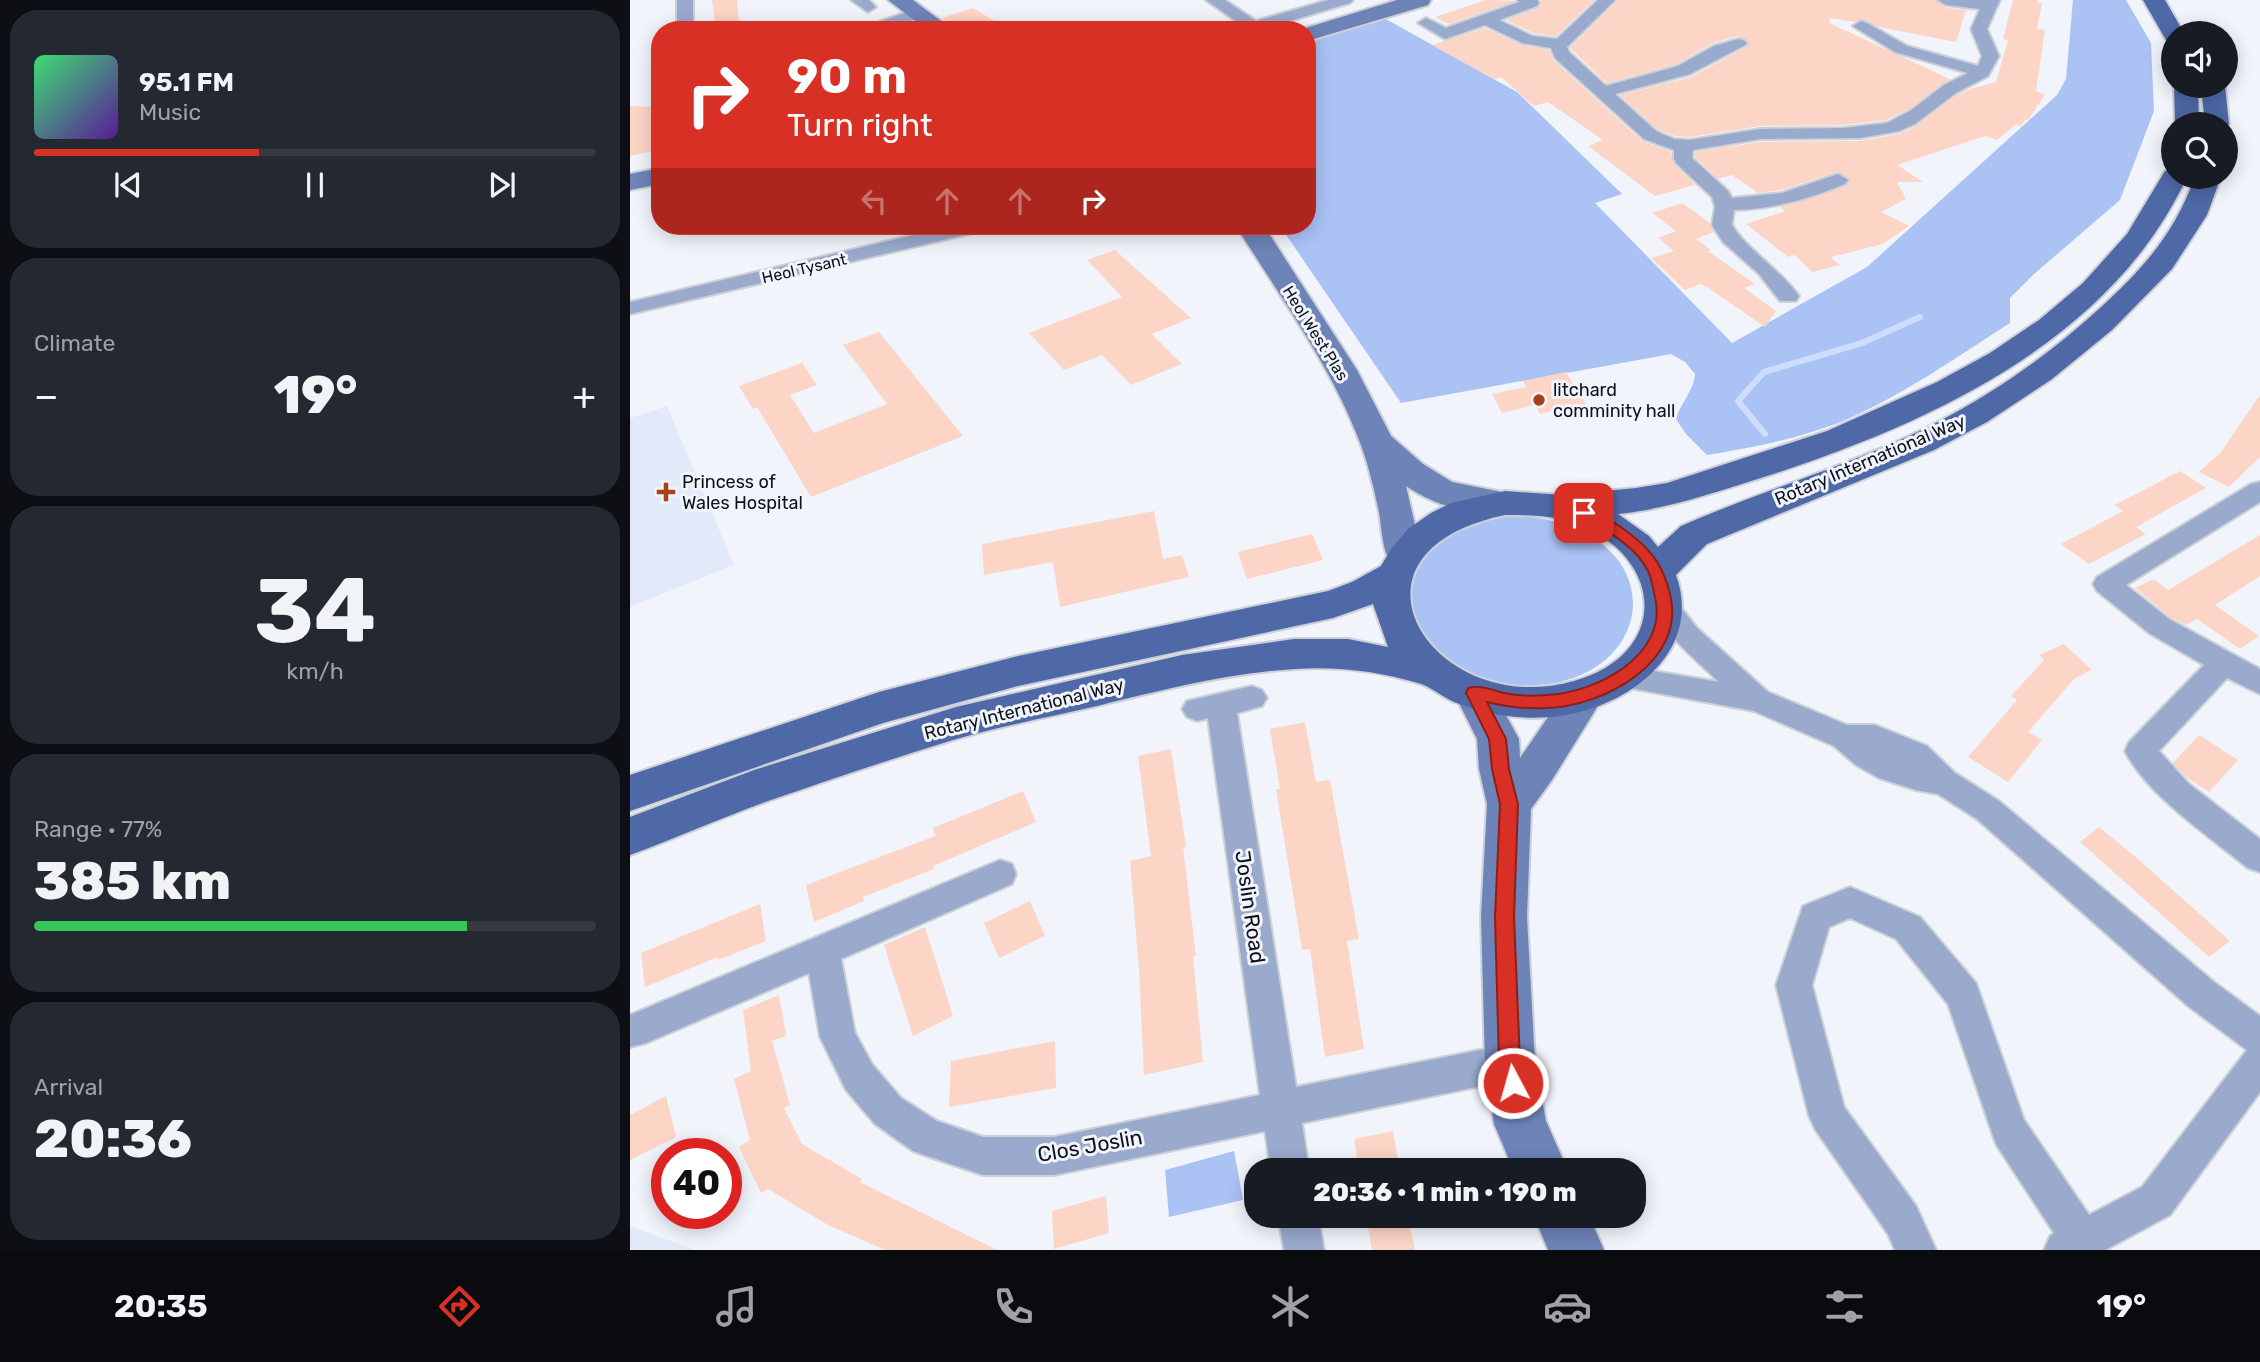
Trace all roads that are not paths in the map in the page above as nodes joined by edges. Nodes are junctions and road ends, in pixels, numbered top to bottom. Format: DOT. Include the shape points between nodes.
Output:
graph roads {
  1 [pos="685,0"];
  2 [pos="899,0"];
  3 [pos="1214,0"];
  4 [pos="1345,0"];
  5 [pos="1420,0"];
  6 [pos="1525,0"];
  7 [pos="1607,0"];
  8 [pos="1946,0"];
  9 [pos="2154,0"];
  10 [pos="1991,3"];
  11 [pos="918,13"];
  12 [pos="1485,19"];
  13 [pos="685,21"];
  14 [pos="896,21"];
  15 [pos="929,21"];
  16 [pos="1246,21"];
  17 [pos="1279,21"];
  18 [pos="2166,21"];
  19 [pos="1426,23"];
  20 [pos="1890,27"];
  21 [pos="1316,31"];
  22 [pos="1561,44"];
  23 [pos="1740,44"];
  24 [pos="1982,72"];
  25 [pos="1603,92"];
  26 [pos="1684,145"];
  27 [pos="1804,175"];
  28 [pos="651,178"];
  29 [pos="630,182"];
  30 [pos="2168,189"];
  31 [pos="2204,189"];
  32 [pos="1724,204"];
  33 [pos="939,235"];
  34 [pos="1256,235"];
  35 [pos="1803,275"];
  36 [pos="630,308"];
  37 [pos="1377,442"];
  38 [pos="2260,490"];
  39 [pos="1505,503"];
  40 [pos="1558,506"];
  41 [pos="1399,565"];
  42 [pos="1661,590"];
  43 [pos="2223,664"];
  44 [pos="1430,670"];
  45 [pos="1624,677"];
  46 [pos="2260,683"];
  47 [pos="1474,693"];
  48 [pos="1584,696"];
  49 [pos="1758,701"];
  50 [pos="1223,704"];
  51 [pos="630,793"];
  52 [pos="1509,804"];
  53 [pos="630,836"];
  54 [pos="2260,859"];
  55 [pos="1000,874"];
  56 [pos="822,951"];
  57 [pos="633,1031"];
  58 [pos="2260,1038"];
  59 [pos="1510,1062"];
  60 [pos="2260,1062"];
  61 [pos="1279,1108"];
  62 [pos="1288,1158"];
  63 [pos="1535,1158"];
  64 [pos="1300,1228"];
  65 [pos="1566,1228"];
  66 [pos="2073,1245"];
  67 [pos="1304,1250"];
  68 [pos="1576,1250"];
  69 [pos="1916,1250"];
  1 -- 13 [label="street"];
  2 -- 11 [label="street"];
  3 -- 16 [label="street"];
  4 -- 17 [label="street"];
  5 -- 21 [label="street"];
  6 -- 12 [label="street" via="1531,3"];
  7 -- 22 [label="street"];
  8 -- 10 [label="street"];
  9 -- 18 [label="main road"];
  10 -- 24 [label="street" via="1979,25 1991,60"];
  11 -- 14 [label="street"];
  11 -- 15 [label="street"];
  12 -- 19 [label="street" via="1444,34"];
  12 -- 22 [label="street" via="1528,40"];
  20 -- 24 [label="street" via="1867,29 1901,49"];
  22 -- 25 [label="street" via="1561,54"];
  23 -- 25 [label="street" via="1684,70"];
  24 -- 26 [label="street" via="1951,88 1913,118 1874,132 1760,134"];
  25 -- 26 [label="street" via="1650,135"];
  26 -- 32 [label="street" via="1683,159 1721,195"];
  27 -- 32 [label="street" via="1830,184 1785,200"];
  28 -- 29 [label="street"];
  30 -- 40 [label="main road, Rotary International Way" via="2129,251 2086,295 2040,332 1928,400 1784,460 1704,483 1648,499"];
  31 -- 42 [label="main road, Rotary International Way" via="2177,245 2140,286 2094,331 2034,377 1952,428 1694,536 1674,552"];
  32 -- 35 [label="street" via="1722,225 1730,238 1782,289"];
  33 -- 36 [label="street, Heol Tysant"];
  34 -- 37 [label="street, Heol West Plas" via="1341,370"];
  37 -- 39 [label="street, Heol West Plas" via="1438,490"];
  37 -- 41 [label="street, Heol West Plas" via="1396,511"];
  38 -- 43 [label="street" via="2108,584 2159,626"];
  39 -- 40 [label="main road"];
  39 -- 41 [label="main road" via="1465,511 1430,529"];
  40 -- 42 [label="main road" via="1607,523 1628,537 1645,554"];
  41 -- 44 [label="main road" via="1391,599 1395,625"];
  41 -- 51 [label="main road, Rotary International Way" via="1365,593 1333,604 1018,671 879,708"];
  42 -- 45 [label="main road" via="1662,626 1655,645"];
  42 -- 49 [label="street" via="1687,635"];
  43 -- 46 [label="street"];
  43 -- 54 [label="street" via="2140,751 2178,793"];
  44 -- 47 [label="main road"];
  44 -- 53 [label="main road, Rotary International Way" via="1348,654 1253,658 1182,670 956,723 754,788"];
  45 -- 48 [label="main road"];
  45 -- 49 [label="street"];
  47 -- 48 [label="main road" via="1510,701 1548,702"];
  47 -- 52 [label="street" via="1498,739"];
  48 -- 52 [label="street"];
  49 -- 58 [label="street" via="1845,737 1863,756 1913,779 1944,782 1988,810 2201,994"];
  50 -- 61 [label="street, Joslin Road"];
  52 -- 59 [label="street" via="1504,917"];
  55 -- 56 [label="street"];
  56 -- 57 [label="street"];
  56 -- 61 [label="street, Clos Joslin" via="838,1037 859,1077 888,1111 927,1137 983,1156 1054,1156"];
  59 -- 61 [label="street"];
  59 -- 63 [label="street" via="1520,1124"];
  60 -- 66 [label="street" via="2156,1200"];
  61 -- 62 [label="street, Joslin Road"];
  64 -- 67 [label="street"];
  65 -- 68 [label="street"];
  66 -- 69 [label="street" via="2009,1131 1963,995 1908,928 1850,902 1815,917 1794,985 1828,1116 1902,1220"];
}
